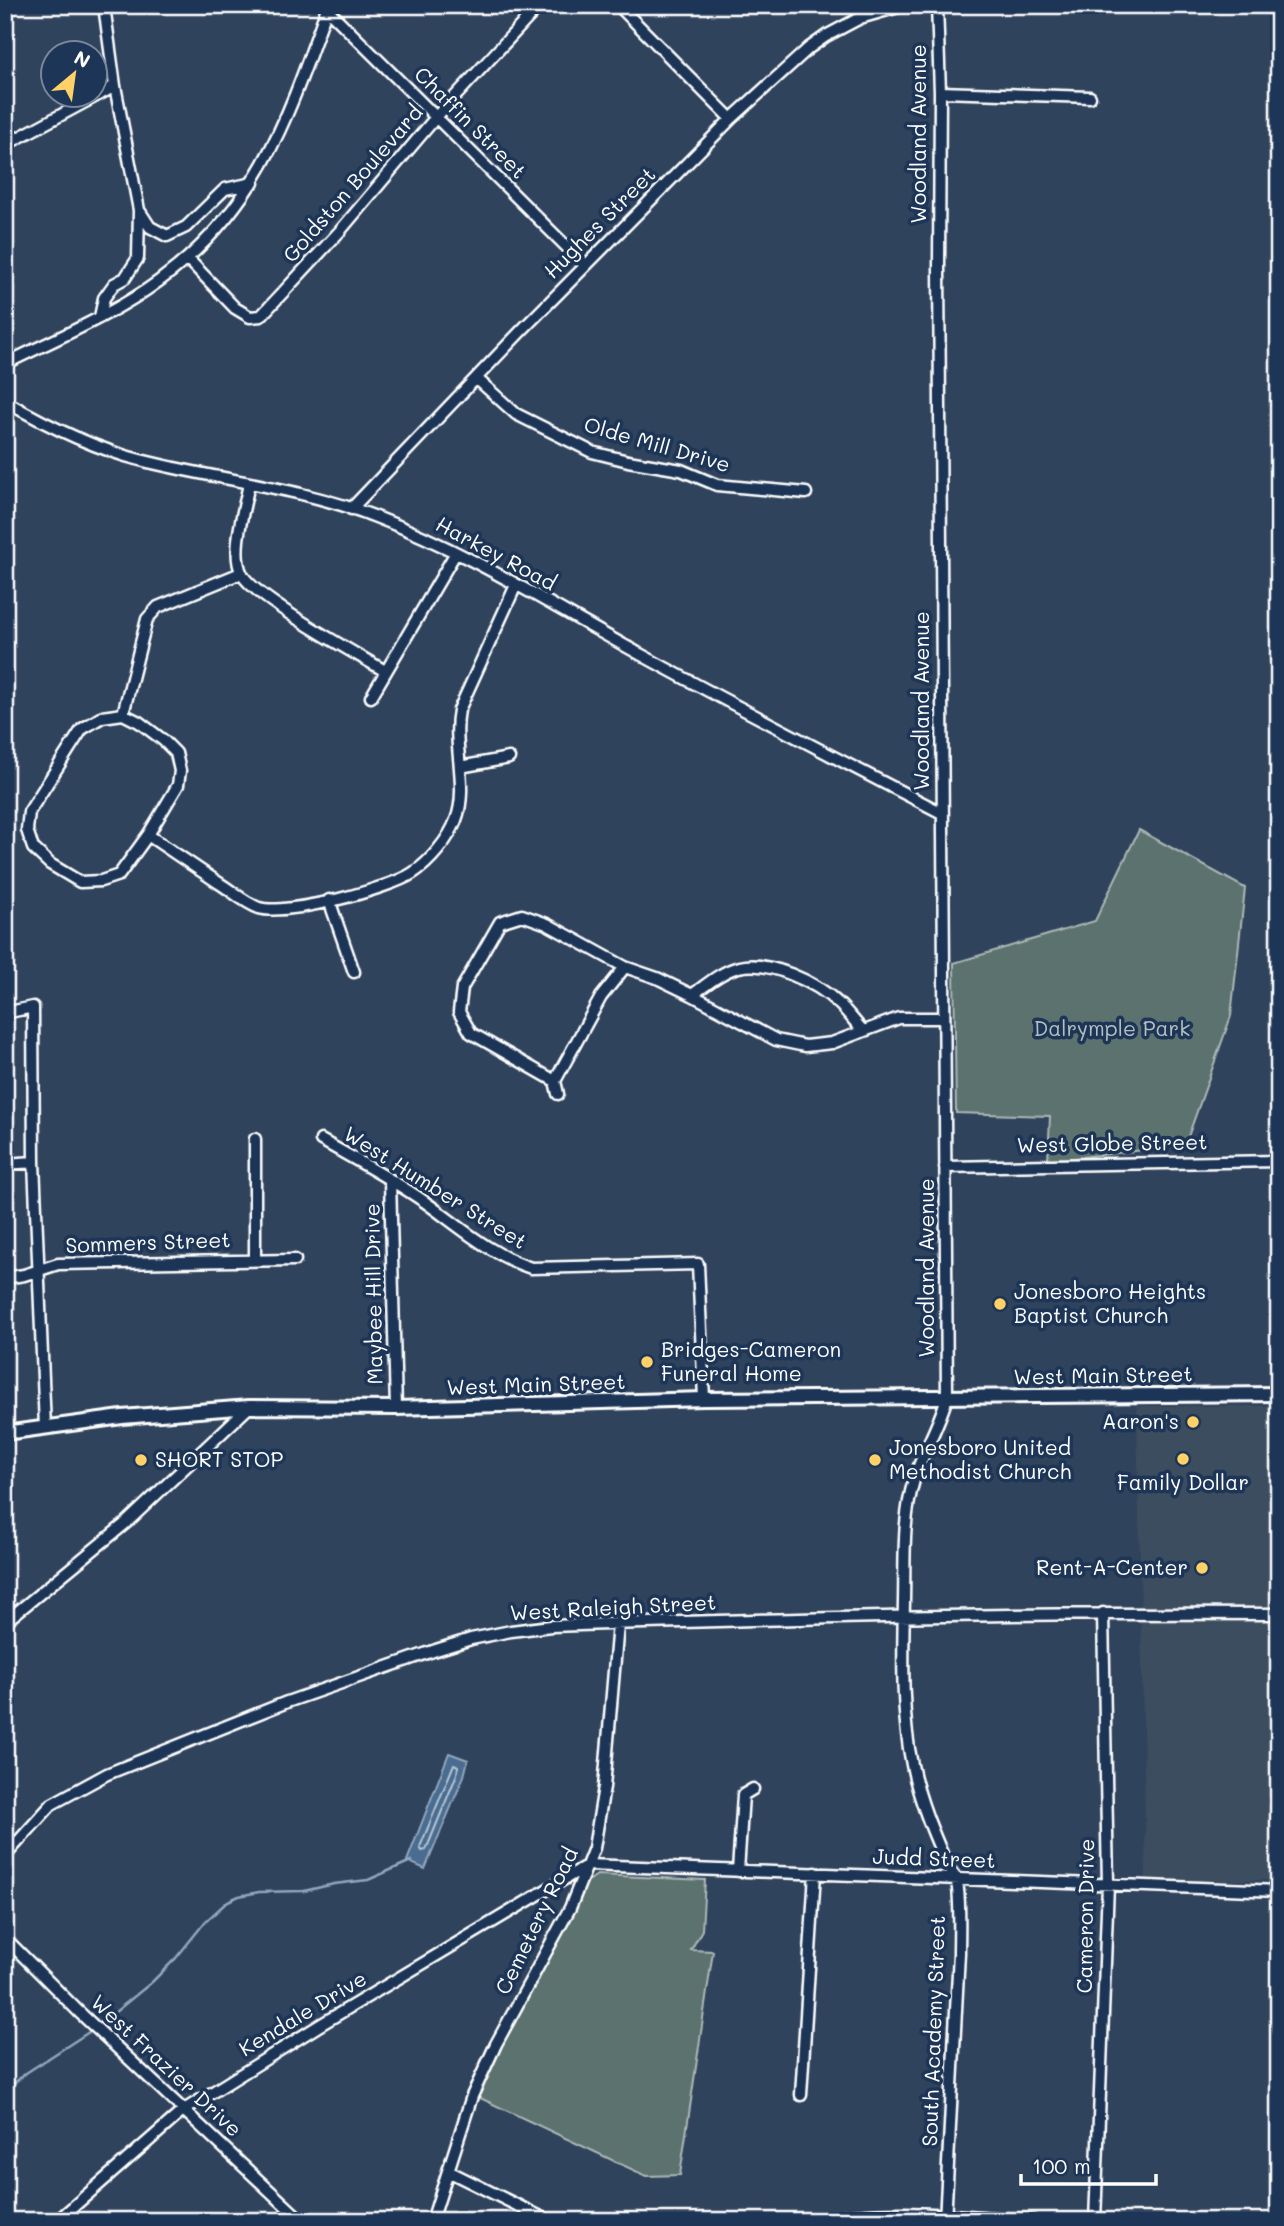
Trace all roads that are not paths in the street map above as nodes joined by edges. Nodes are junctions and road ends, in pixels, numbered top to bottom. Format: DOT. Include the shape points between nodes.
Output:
graph roads {
  1 [pos="108,5"];
  2 [pos="540,5"];
  3 [pos="618,5"];
  4 [pos="905,5"];
  5 [pos="936,5"];
  6 [pos="328,7"];
  7 [pos="116,86"];
  8 [pos="940,92"];
  9 [pos="1090,97"];
  10 [pos="437,116"];
  11 [pos="731,119"];
  12 [pos="5,145"];
  13 [pos="253,183"];
  14 [pos="139,210"];
  15 [pos="188,258"];
  16 [pos="585,265"];
  17 [pos="100,317"];
  18 [pos="5,364"];
  19 [pos="476,378"];
  20 [pos="5,401"];
  21 [pos="249,483"];
  22 [pos="806,493"];
  23 [pos="351,509"];
  24 [pos="456,554"];
  25 [pos="241,573"];
  26 [pos="516,585"];
  27 [pos="385,671"];
  28 [pos="371,697"];
  29 [pos="123,714"];
  30 [pos="509,758"];
  31 [pos="460,767"];
  32 [pos="942,813"];
  33 [pos="148,835"];
  34 [pos="329,901"];
  35 [pos="625,967"];
  36 [pos="354,972"];
  37 [pos="692,995"];
  38 [pos="5,1013"];
  39 [pos="944,1018"];
  40 [pos="863,1031"];
  41 [pos="555,1081"];
  42 [pos="558,1094"];
  43 [pos="255,1139"];
  44 [pos="321,1140"];
  45 [pos="1279,1161"];
  46 [pos="34,1162"];
  47 [pos="5,1164"];
  48 [pos="946,1167"];
  49 [pos="390,1180"];
  50 [pos="255,1259"];
  51 [pos="295,1260"];
  52 [pos="39,1271"];
  53 [pos="5,1278"];
  54 [pos="1279,1394"];
  55 [pos="947,1397"];
  56 [pos="704,1399"];
  57 [pos="249,1407"];
  58 [pos="396,1408"];
  59 [pos="45,1427"];
  60 [pos="5,1433"];
  61 [pos="1103,1613"];
  62 [pos="1279,1614"];
  63 [pos="904,1616"];
  64 [pos="5,1622"];
  65 [pos="618,1624"];
  66 [pos="753,1789"];
  67 [pos="5,1856"];
  68 [pos="588,1865"];
  69 [pos="738,1871"];
  70 [pos="815,1873"];
  71 [pos="956,1879"];
  72 [pos="1108,1885"];
  73 [pos="1279,1891"];
  74 [pos="5,1938"];
  75 [pos="801,2095"];
  76 [pos="184,2110"];
  77 [pos="448,2171"];
  78 [pos="945,2218"];
  79 [pos="57,2221"];
  80 [pos="302,2221"];
  81 [pos="432,2221"];
  82 [pos="549,2221"];
  83 [pos="820,2221"];
  84 [pos="1034,2221"];
  85 [pos="1095,2221"];
  1 -- 7 [label="street" via="105,13"];
  2 -- 10 [label="street, Goldston Boulevard"];
  3 -- 11 [label="street"];
  4 -- 11 [label="street, Hughes Street" via="860,18 826,36"];
  5 -- 8 [label="street, Woodland Avenue"];
  6 -- 10 [label="street, Chaffin Street"];
  6 -- 13 [label="street" via="279,135"];
  7 -- 12 [label="street"];
  7 -- 14 [label="street"];
  8 -- 9 [label="street"];
  8 -- 32 [label="street, Woodland Avenue"];
  10 -- 15 [label="street, Goldston Boulevard" via="261,316 250,317 235,308"];
  10 -- 16 [label="street, Chaffin Street"];
  11 -- 16 [label="street, Hughes Street"];
  13 -- 14 [label="street" via="225,189 186,227 167,236 150,227"];
  13 -- 15 [label="street" via="223,224"];
  14 -- 17 [label="street" via="138,258 104,298"];
  15 -- 17 [label="street"];
  16 -- 19 [label="street, Hughes Street"];
  17 -- 18 [label="street"];
  19 -- 22 [label="street, Olde Mill Drive" via="516,414 592,452 681,470 718,485"];
  19 -- 23 [label="street, Hughes Street"];
  20 -- 21 [label="street, Harkey Road" via="53,428 117,454"];
  21 -- 23 [label="street, Harkey Road"];
  21 -- 25 [label="street" via="238,544"];
  23 -- 24 [label="street, Harkey Road"];
  24 -- 26 [label="street, Harkey Road"];
  24 -- 27 [label="street"];
  25 -- 27 [label="street" via="267,598"];
  25 -- 29 [label="street" via="159,607 146,619"];
  26 -- 31 [label="street" via="458,710 455,729"];
  26 -- 32 [label="street, Harkey Road"];
  27 -- 28 [label="street"];
  29 -- 33 [label="street" via="163,740 176,753 180,771 178,785"];
  29 -- 33 [label="street" via="102,717 82,729 34,801 27,830 33,848 80,882 119,875"];
  30 -- 31 [label="street"];
  31 -- 34 [label="street" via="457,817 426,863 401,880"];
  32 -- 39 [label="street, Woodland Avenue"];
  33 -- 34 [label="street" via="260,908 282,910"];
  34 -- 36 [label="street"];
  35 -- 37 [label="street"];
  35 -- 41 [label="street" via="601,997"];
  35 -- 41 [label="street" via="522,915 500,922 463,988 459,1012 471,1033"];
  37 -- 40 [label="street" via="776,1040 805,1046 832,1043"];
  37 -- 40 [label="street" via="737,967 777,968 836,1001"];
  38 -- 46 [label="street" via="33,1007"];
  39 -- 40 [label="street" via="900,1018"];
  39 -- 48 [label="street, Woodland Avenue"];
  41 -- 42 [label="street"];
  43 -- 50 [label="street"];
  44 -- 49 [label="street, West Humber Street"];
  45 -- 48 [label="street, West Globe Street"];
  46 -- 47 [label="street"];
  46 -- 52 [label="street"];
  48 -- 55 [label="street, Woodland Avenue"];
  49 -- 56 [label="street, West Humber Street" via="512,1262 531,1268 698,1265"];
  49 -- 58 [label="street, Maybee Hill Drive"];
  50 -- 51 [label="street, Sommers Street"];
  50 -- 52 [label="street, Sommers Street" via="58,1264"];
  52 -- 53 [label="street, Sommers Street"];
  52 -- 59 [label="street"];
  54 -- 55 [label="main road, West Main Street"];
  55 -- 56 [label="main road, West Main Street"];
  55 -- 63 [label="street, South Academy Street" via="914,1481 905,1520"];
  56 -- 58 [label="main road, West Main Street"];
  57 -- 58 [label="main road, West Main Street"];
  57 -- 59 [label="main road, West Main Street"];
  57 -- 64 [label="street" via="126,1523"];
  59 -- 60 [label="main road, West Main Street"];
  61 -- 62 [label="street, West Raleigh Street"];
  61 -- 63 [label="street, West Raleigh Street"];
  61 -- 72 [label="street, Cameron Drive"];
  63 -- 65 [label="street, West Raleigh Street"];
  63 -- 71 [label="street, South Academy Street" via="905,1716 911,1765 921,1803"];
  65 -- 67 [label="street, West Raleigh Street" via="551,1626 471,1639 228,1724 107,1774 52,1804"];
  65 -- 68 [label="street, Cemetery Road" via="600,1821"];
  66 -- 69 [label="street" via="743,1795"];
  68 -- 69 [label="street, Judd Street"];
  68 -- 76 [label="street, Kendale Drive"];
  68 -- 77 [label="street, Cemetery Road" via="472,2096"];
  69 -- 70 [label="street, Judd Street"];
  70 -- 71 [label="street, Judd Street"];
  70 -- 75 [label="street"];
  71 -- 72 [label="street, Judd Street"];
  71 -- 78 [label="street, South Academy Street" via="959,1953"];
  72 -- 73 [label="street, Judd Street"];
  72 -- 85 [label="street, Cameron Drive"];
  74 -- 76 [label="street, West Frazier Drive"];
  76 -- 79 [label="street, Kendale Drive"];
  76 -- 80 [label="street, West Frazier Drive"];
  77 -- 81 [label="street, Cemetery Road"];
  77 -- 82 [label="street"];
  78 -- 83 [label="street" via="892,2213"];
  78 -- 84 [label="street"];
}
